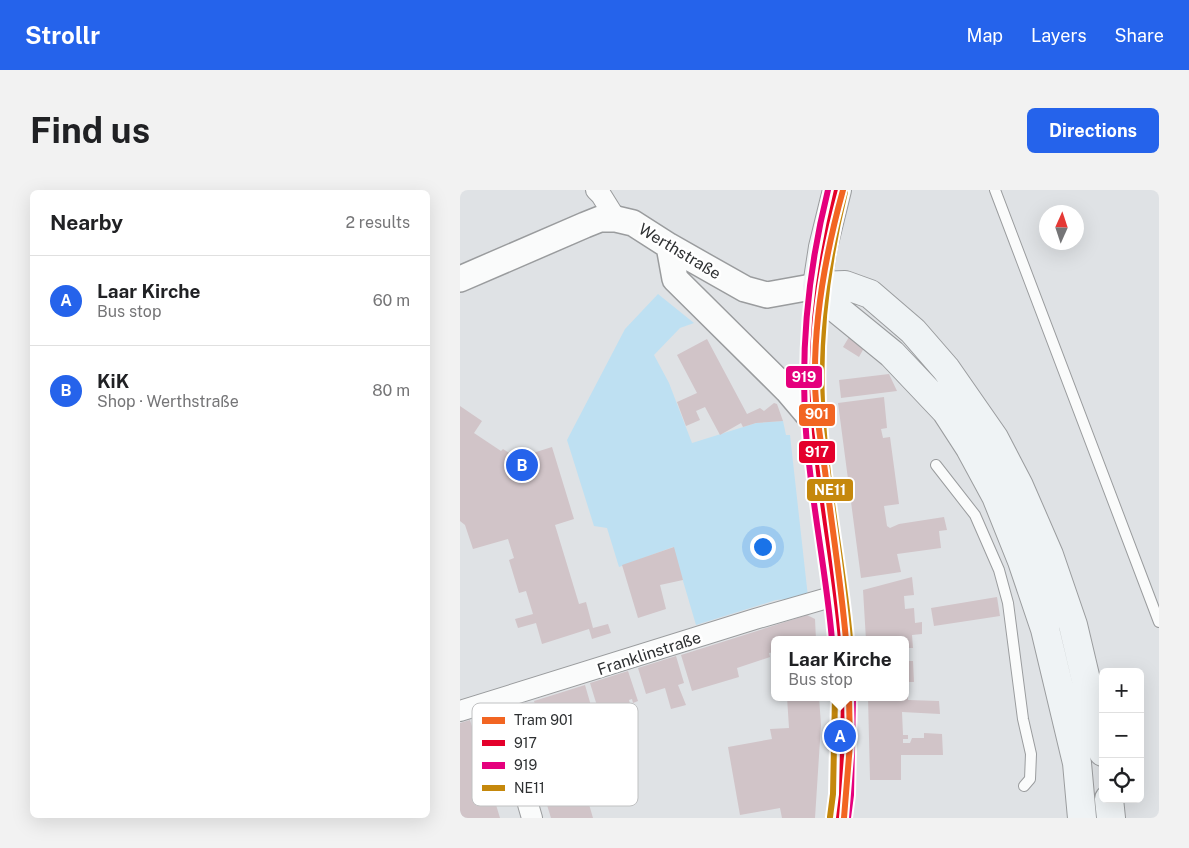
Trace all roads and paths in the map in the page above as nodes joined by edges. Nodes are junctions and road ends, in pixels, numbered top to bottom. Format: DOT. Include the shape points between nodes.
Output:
graph roads {
  1 [pos="596,190"];
  2 [pos="837,190"];
  3 [pos="994,190"];
  4 [pos="616,219"];
  5 [pos="669,246"];
  6 [pos="460,278"];
  7 [pos="818,286"];
  8 [pos="815,424"];
  9 [pos="936,465"];
  10 [pos="838,595"];
  11 [pos="1159,622"];
  12 [pos="841,636"];
  13 [pos="498,700"];
  14 [pos="844,701"];
  15 [pos="488,703"];
  16 [pos="499,703"];
  17 [pos="1099,735"];
  18 [pos="1024,786"];
  19 [pos="1109,803"];
  20 [pos="839,818"];
  21 [pos="1082,818"];
  22 [pos="1111,818"];
  1 -- 4 [label="street"];
  2 -- 7 [label="main road" via="823,247"];
  3 -- 11 [label="lane"];
  4 -- 5 [label="street, Werthstraße" via="633,223"];
  4 -- 6 [label="street, Werthstraße" via="600,219"];
  5 -- 7 [label="street, Werthstraße" via="745,289 768,295"];
  5 -- 8 [label="street" via="675,279 787,390"];
  7 -- 8 [label="street" via="812,362"];
  7 -- 17 [label="main road" via="845,285 870,294 913,332 939,362 994,438 1049,555 1073,625"];
  7 -- 21 [label="main road" via="827,301 892,354 946,411 996,496 1045,629 1077,764"];
  8 -- 10 [label="street"];
  9 -- 18 [label="lane" via="975,515 999,570 1008,602 1023,719 1031,754 1032,770"];
  10 -- 12 [label="street"];
  10 -- 13 [label="street, Franklinstraße"];
  13 -- 15 [label="street, Franklinstraße"];
  13 -- 16 [label="street"];
  14 -- 20 [label="street"];
  19 -- 22 [label="main road"];
}
